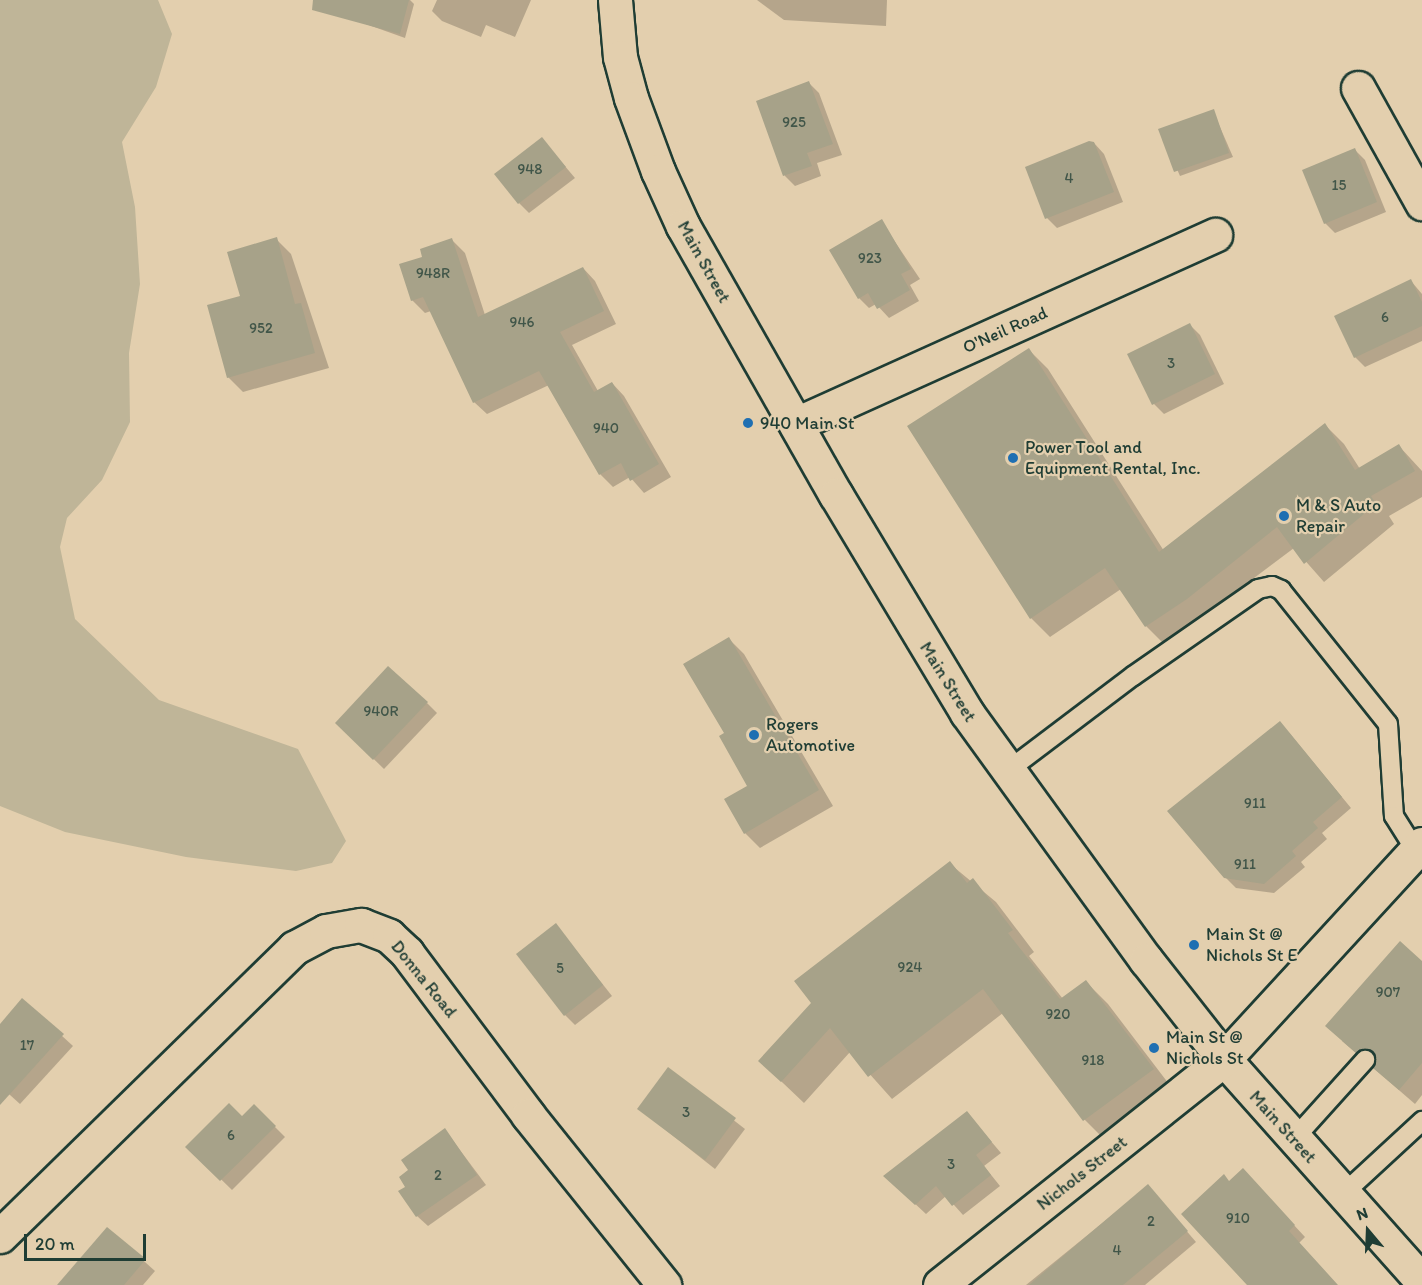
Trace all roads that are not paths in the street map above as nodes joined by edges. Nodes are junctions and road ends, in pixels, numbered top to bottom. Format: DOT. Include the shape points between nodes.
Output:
graph roads {
  1 [pos="615,0"];
  2 [pos="1358,88"];
  3 [pos="1422,203"];
  4 [pos="1215,235"];
  5 [pos="796,424"];
  6 [pos="1006,772"];
  7 [pos="1419,847"];
  8 [pos="1224,1059"];
  9 [pos="1365,1060"];
  10 [pos="1422,1121"];
  11 [pos="1293,1140"];
  12 [pos="1343,1194"];
  13 [pos="0,1236"];
  14 [pos="1422,1281"];
  15 [pos="664,1285"];
  16 [pos="940,1285"];
  1 -- 5 [label="street, Main Street" via="624,71 658,171 683,226"];
  2 -- 3 [label="street"];
  4 -- 5 [label="street, O'Neil Road"];
  5 -- 6 [label="street, Main Street" via="929,651"];
  6 -- 7 [label="lane" via="1143,669 1258,589 1272,586 1283,592 1388,724 1394,816"];
  6 -- 8 [label="street, Main Street"];
  7 -- 8 [label="street, Nichols Street"];
  8 -- 11 [label="street, Main Street"];
  8 -- 16 [label="street, Nichols Street"];
  9 -- 11 [label="lane"];
  10 -- 12 [label="lane"];
  11 -- 12 [label="street, Main Street"];
  12 -- 14 [label="street, Main Street"];
  13 -- 15 [label="street, Donna Road" via="286,954 326,930 361,925 388,936 407,953"];
}
